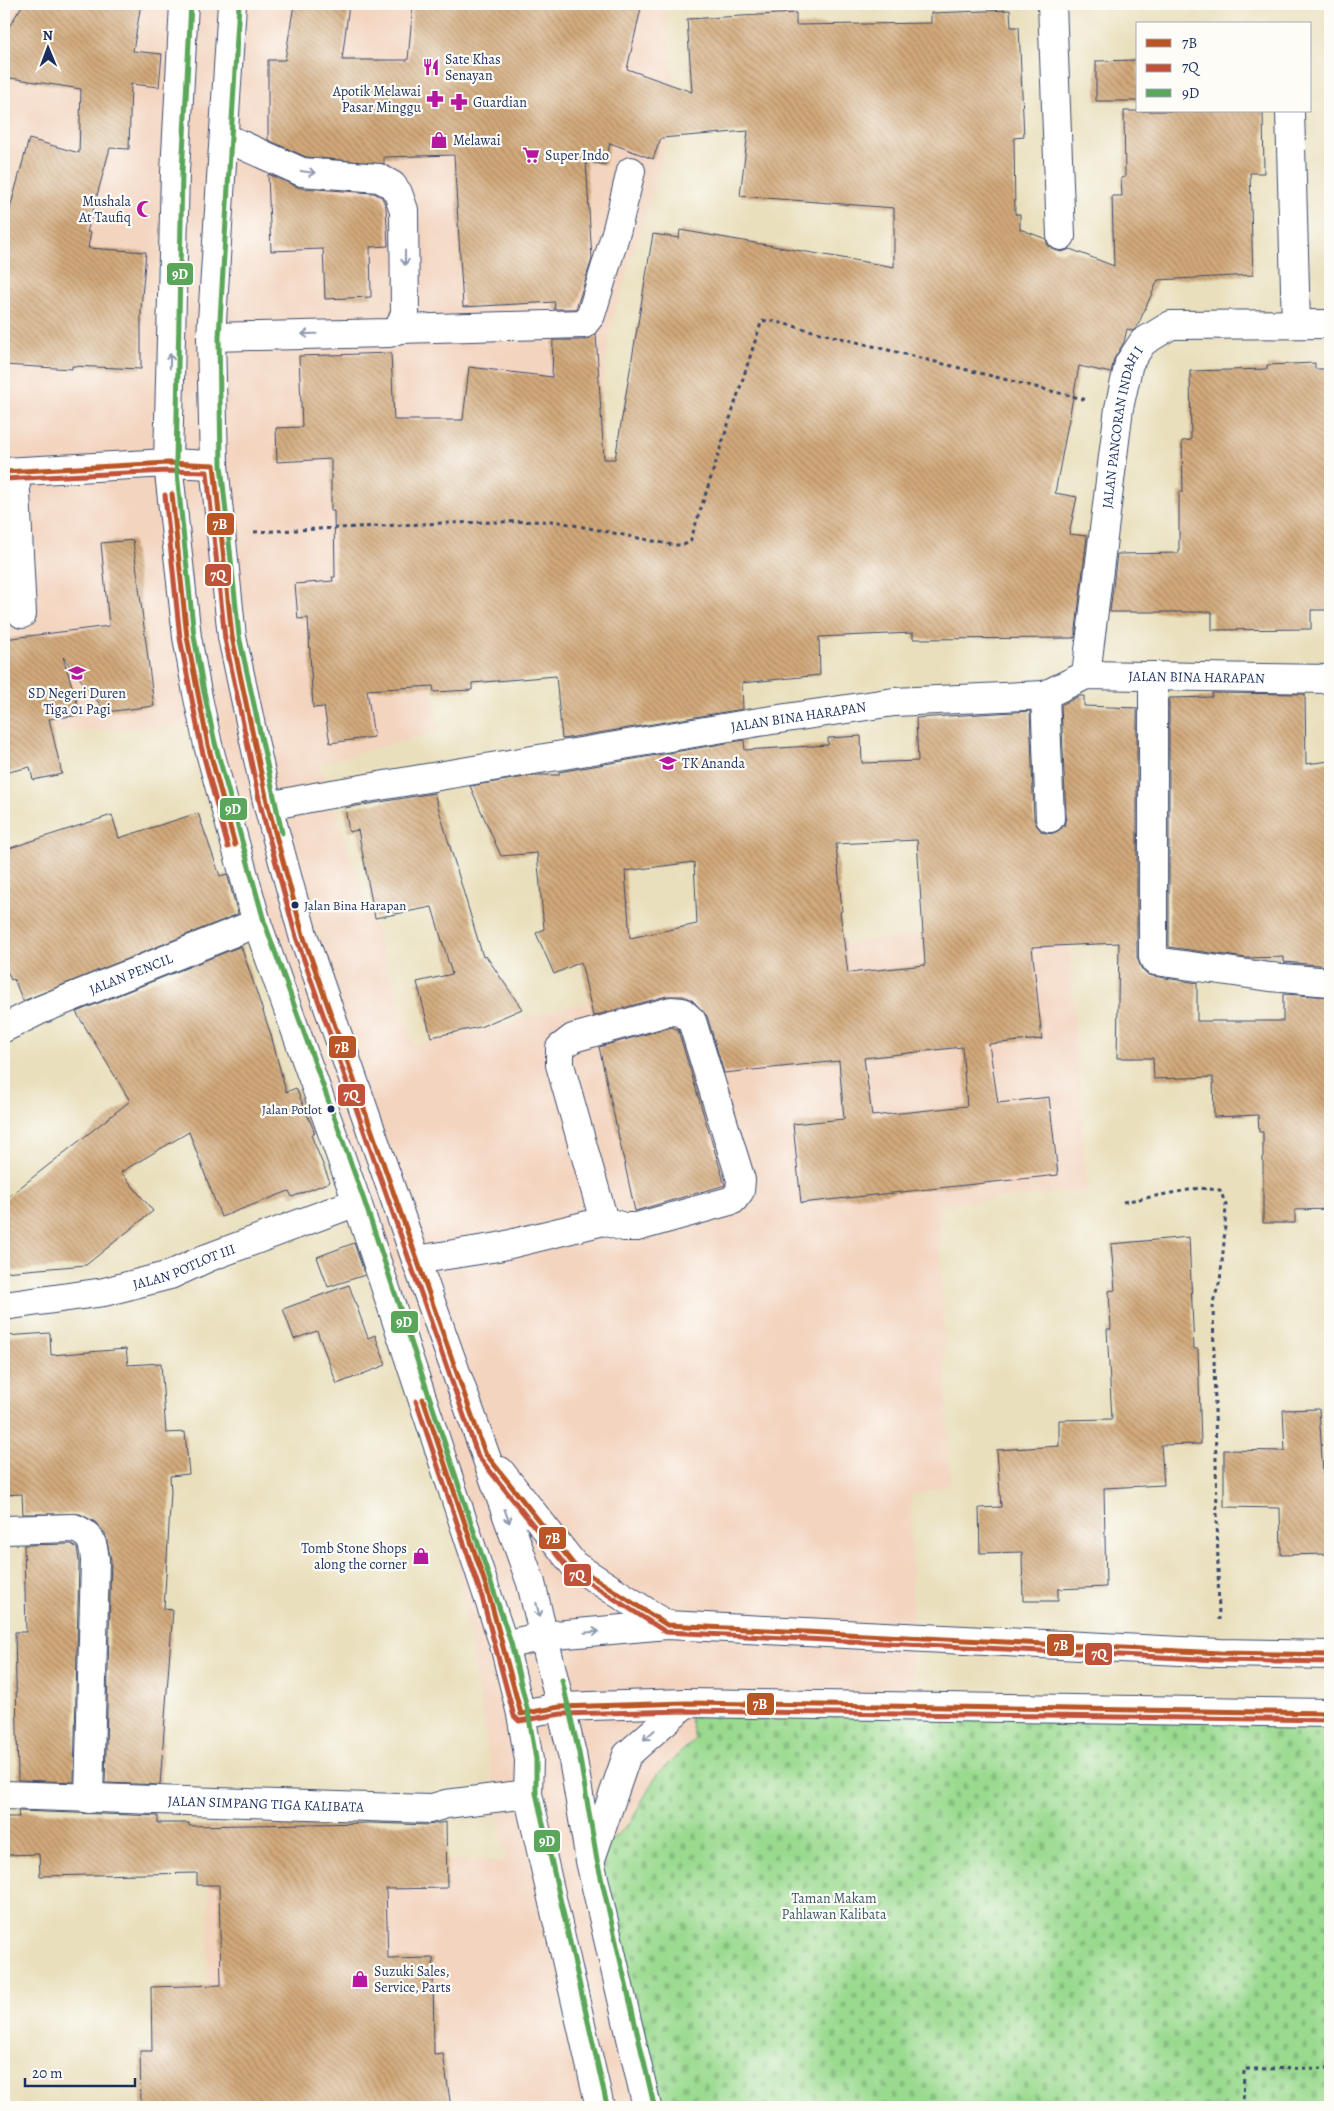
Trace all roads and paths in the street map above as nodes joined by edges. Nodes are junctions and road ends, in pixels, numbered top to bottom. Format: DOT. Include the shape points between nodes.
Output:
graph roads {
  1 [pos="184,4"];
  2 [pos="232,4"];
  3 [pos="1052,4"];
  4 [pos="1290,112"];
  5 [pos="224,137"];
  6 [pos="631,171"];
  7 [pos="1061,236"];
  8 [pos="1296,324"];
  9 [pos="1330,324"];
  10 [pos="399,329"];
  11 [pos="211,337"];
  12 [pos="1119,408"];
  13 [pos="168,462"];
  14 [pos="214,465"];
  15 [pos="9,472"];
  16 [pos="221,534"];
  17 [pos="22,614"];
  18 [pos="1086,675"];
  19 [pos="1153,676"];
  20 [pos="1330,679"];
  21 [pos="1045,695"];
  22 [pos="268,806"];
  23 [pos="1050,818"];
  24 [pos="258,924"];
  25 [pos="1330,982"];
  26 [pos="4,1028"];
  27 [pos="357,1202"];
  28 [pos="1123,1202"];
  29 [pos="604,1221"];
  30 [pos="416,1260"];
  31 [pos="4,1306"];
  32 [pos="485,1453"];
  33 [pos="4,1530"];
  34 [pos="667,1625"];
  35 [pos="544,1636"];
  36 [pos="504,1645"];
  37 [pos="1220,1653"];
  38 [pos="1330,1655"];
  39 [pos="686,1703"];
  40 [pos="560,1708"];
  41 [pos="1330,1713"];
  42 [pos="521,1714"];
  43 [pos="4,1795"];
  44 [pos="520,1795"];
  45 [pos="90,1799"];
  46 [pos="590,1862"];
  47 [pos="1330,2068"];
  48 [pos="600,2107"];
  49 [pos="647,2107"];
  50 [pos="1243,2107"];
  13 -- 1 [label="main road, one-way" via="175,172"];
  2 -- 5 [label="main road"];
  3 -- 7 [label="main road"];
  4 -- 8 [label="main road"];
  5 -- 10 [label="main road, one-way" via="302,172 372,177 392,185 404,210 405,313"];
  5 -- 11 [label="main road"];
  6 -- 10 [label="main road" via="599,289 591,315 584,324"];
  8 -- 9 [label="main road, JALAN PANCORAN INDAH I"];
  8 -- 12 [label="main road, JALAN PANCORAN INDAH I" via="1171,325 1143,342 1129,363"];
  10 -- 11 [label="main road, one-way" via="380,334"];
  11 -- 14 [label="main road"];
  12 -- 16 [label="path" via="769,320 760,326 690,542 683,546 554,521"];
  12 -- 18 [label="main road, JALAN PANCORAN INDAH I"];
  13 -- 14 [label="main road"];
  13 -- 15 [label="main road"];
  13 -- 24 [label="main road" via="192,665 208,745"];
  14 -- 16 [label="main road"];
  15 -- 17 [label="main road"];
  16 -- 22 [label="main road" via="232,637"];
  18 -- 19 [label="main road, JALAN BINA HARAPAN"];
  18 -- 21 [label="main road, JALAN BINA HARAPAN"];
  19 -- 20 [label="main road, JALAN BINA HARAPAN"];
  19 -- 25 [label="main road" via="1155,961"];
  21 -- 22 [label="main road, JALAN BINA HARAPAN" via="884,704 759,722"];
  21 -- 23 [label="main road"];
  22 -- 30 [label="main road" via="303,936"];
  24 -- 26 [label="main road, JALAN PENCIL" via="31,1014"];
  24 -- 27 [label="main road"];
  27 -- 31 [label="main road, JALAN POTLOT III" via="170,1275 104,1292"];
  27 -- 36 [label="main road"];
  28 -- 37 [label="path" via="1199,1188 1220,1190 1226,1205 1220,1281 1213,1302"];
  29 -- 29 [label="main road" via="560,1065 560,1048 573,1038 671,1011 682,1012 692,1021 741,1180 740,1191 733,1200 637,1227"];
  29 -- 30 [label="main road" via="498,1247"];
  30 -- 32 [label="main road"];
  32 -- 34 [label="main road" via="574,1565"];
  32 -- 35 [label="main road, one-way" via="531,1583"];
  33 -- 45 [label="main road" via="74,1528 85,1533 94,1544"];
  35 -- 34 [label="main road, one-way"];
  34 -- 37 [label="main road"];
  35 -- 36 [label="main road"];
  35 -- 40 [label="main road"];
  36 -- 42 [label="main road"];
  37 -- 38 [label="main road"];
  39 -- 40 [label="main road"];
  39 -- 41 [label="main road"];
  39 -- 46 [label="main road, one-way" via="627,1755"];
  40 -- 42 [label="main road"];
  40 -- 46 [label="main road" via="572,1754"];
  42 -- 44 [label="main road" via="529,1760"];
  43 -- 45 [label="main road, JALAN SIMPANG TIGA KALIBATA"];
  44 -- 45 [label="main road, JALAN SIMPANG TIGA KALIBATA" via="429,1809"];
  44 -- 48 [label="main road"];
  46 -- 49 [label="main road"];
  47 -- 50 [label="path" via="1244,2069"];
}
